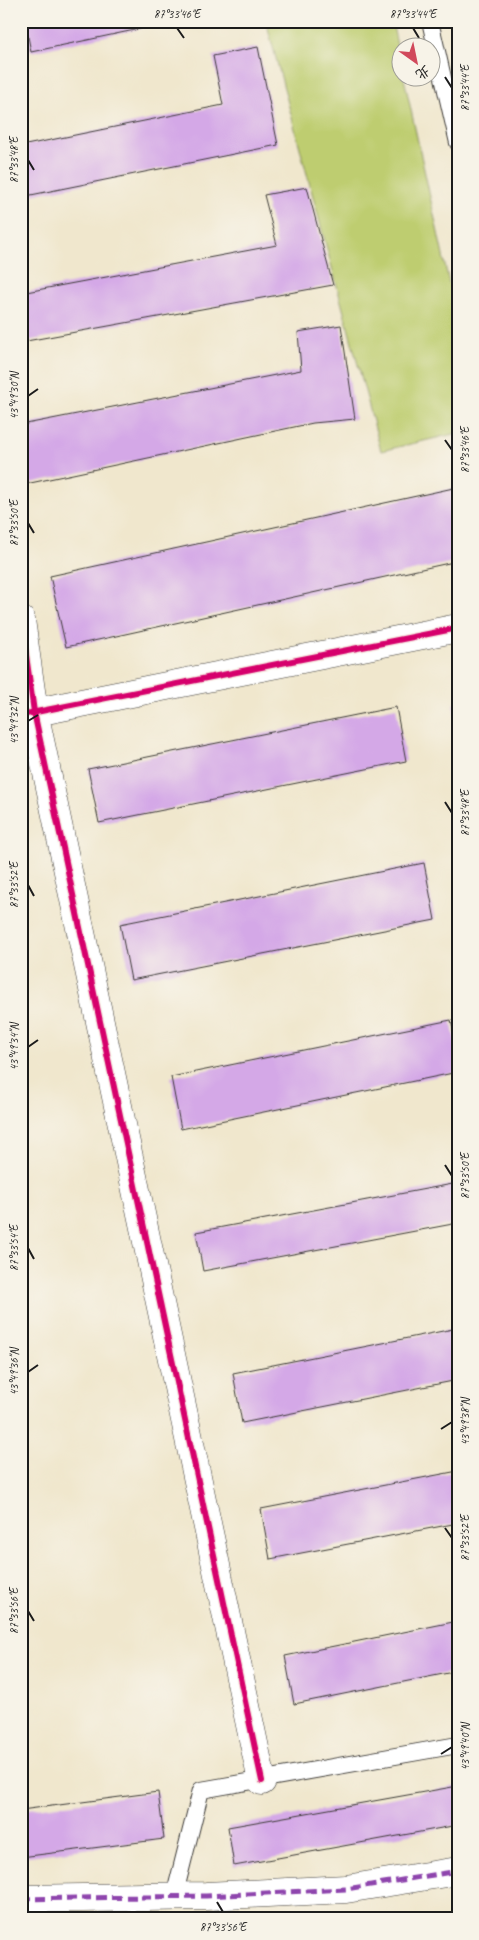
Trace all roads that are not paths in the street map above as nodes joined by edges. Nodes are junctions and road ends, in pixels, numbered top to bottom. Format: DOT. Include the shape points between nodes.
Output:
graph roads {
  1 [pos="430,21"];
  2 [pos="458,142"];
  3 [pos="21,620"];
  4 [pos="458,628"];
  5 [pos="28,714"];
  6 [pos="458,1745"];
  7 [pos="262,1781"];
  8 [pos="458,1871"];
  9 [pos="174,1897"];
  10 [pos="21,1900"];
  1 -- 2 [label="lane"];
  3 -- 5 [label="street"];
  4 -- 5 [label="street"];
  5 -- 7 [label="street"];
  6 -- 7 [label="lane"];
  7 -- 9 [label="lane" via="201,1790"];
  8 -- 9 [label="street" via="346,1889"];
  9 -- 10 [label="street"];
}
